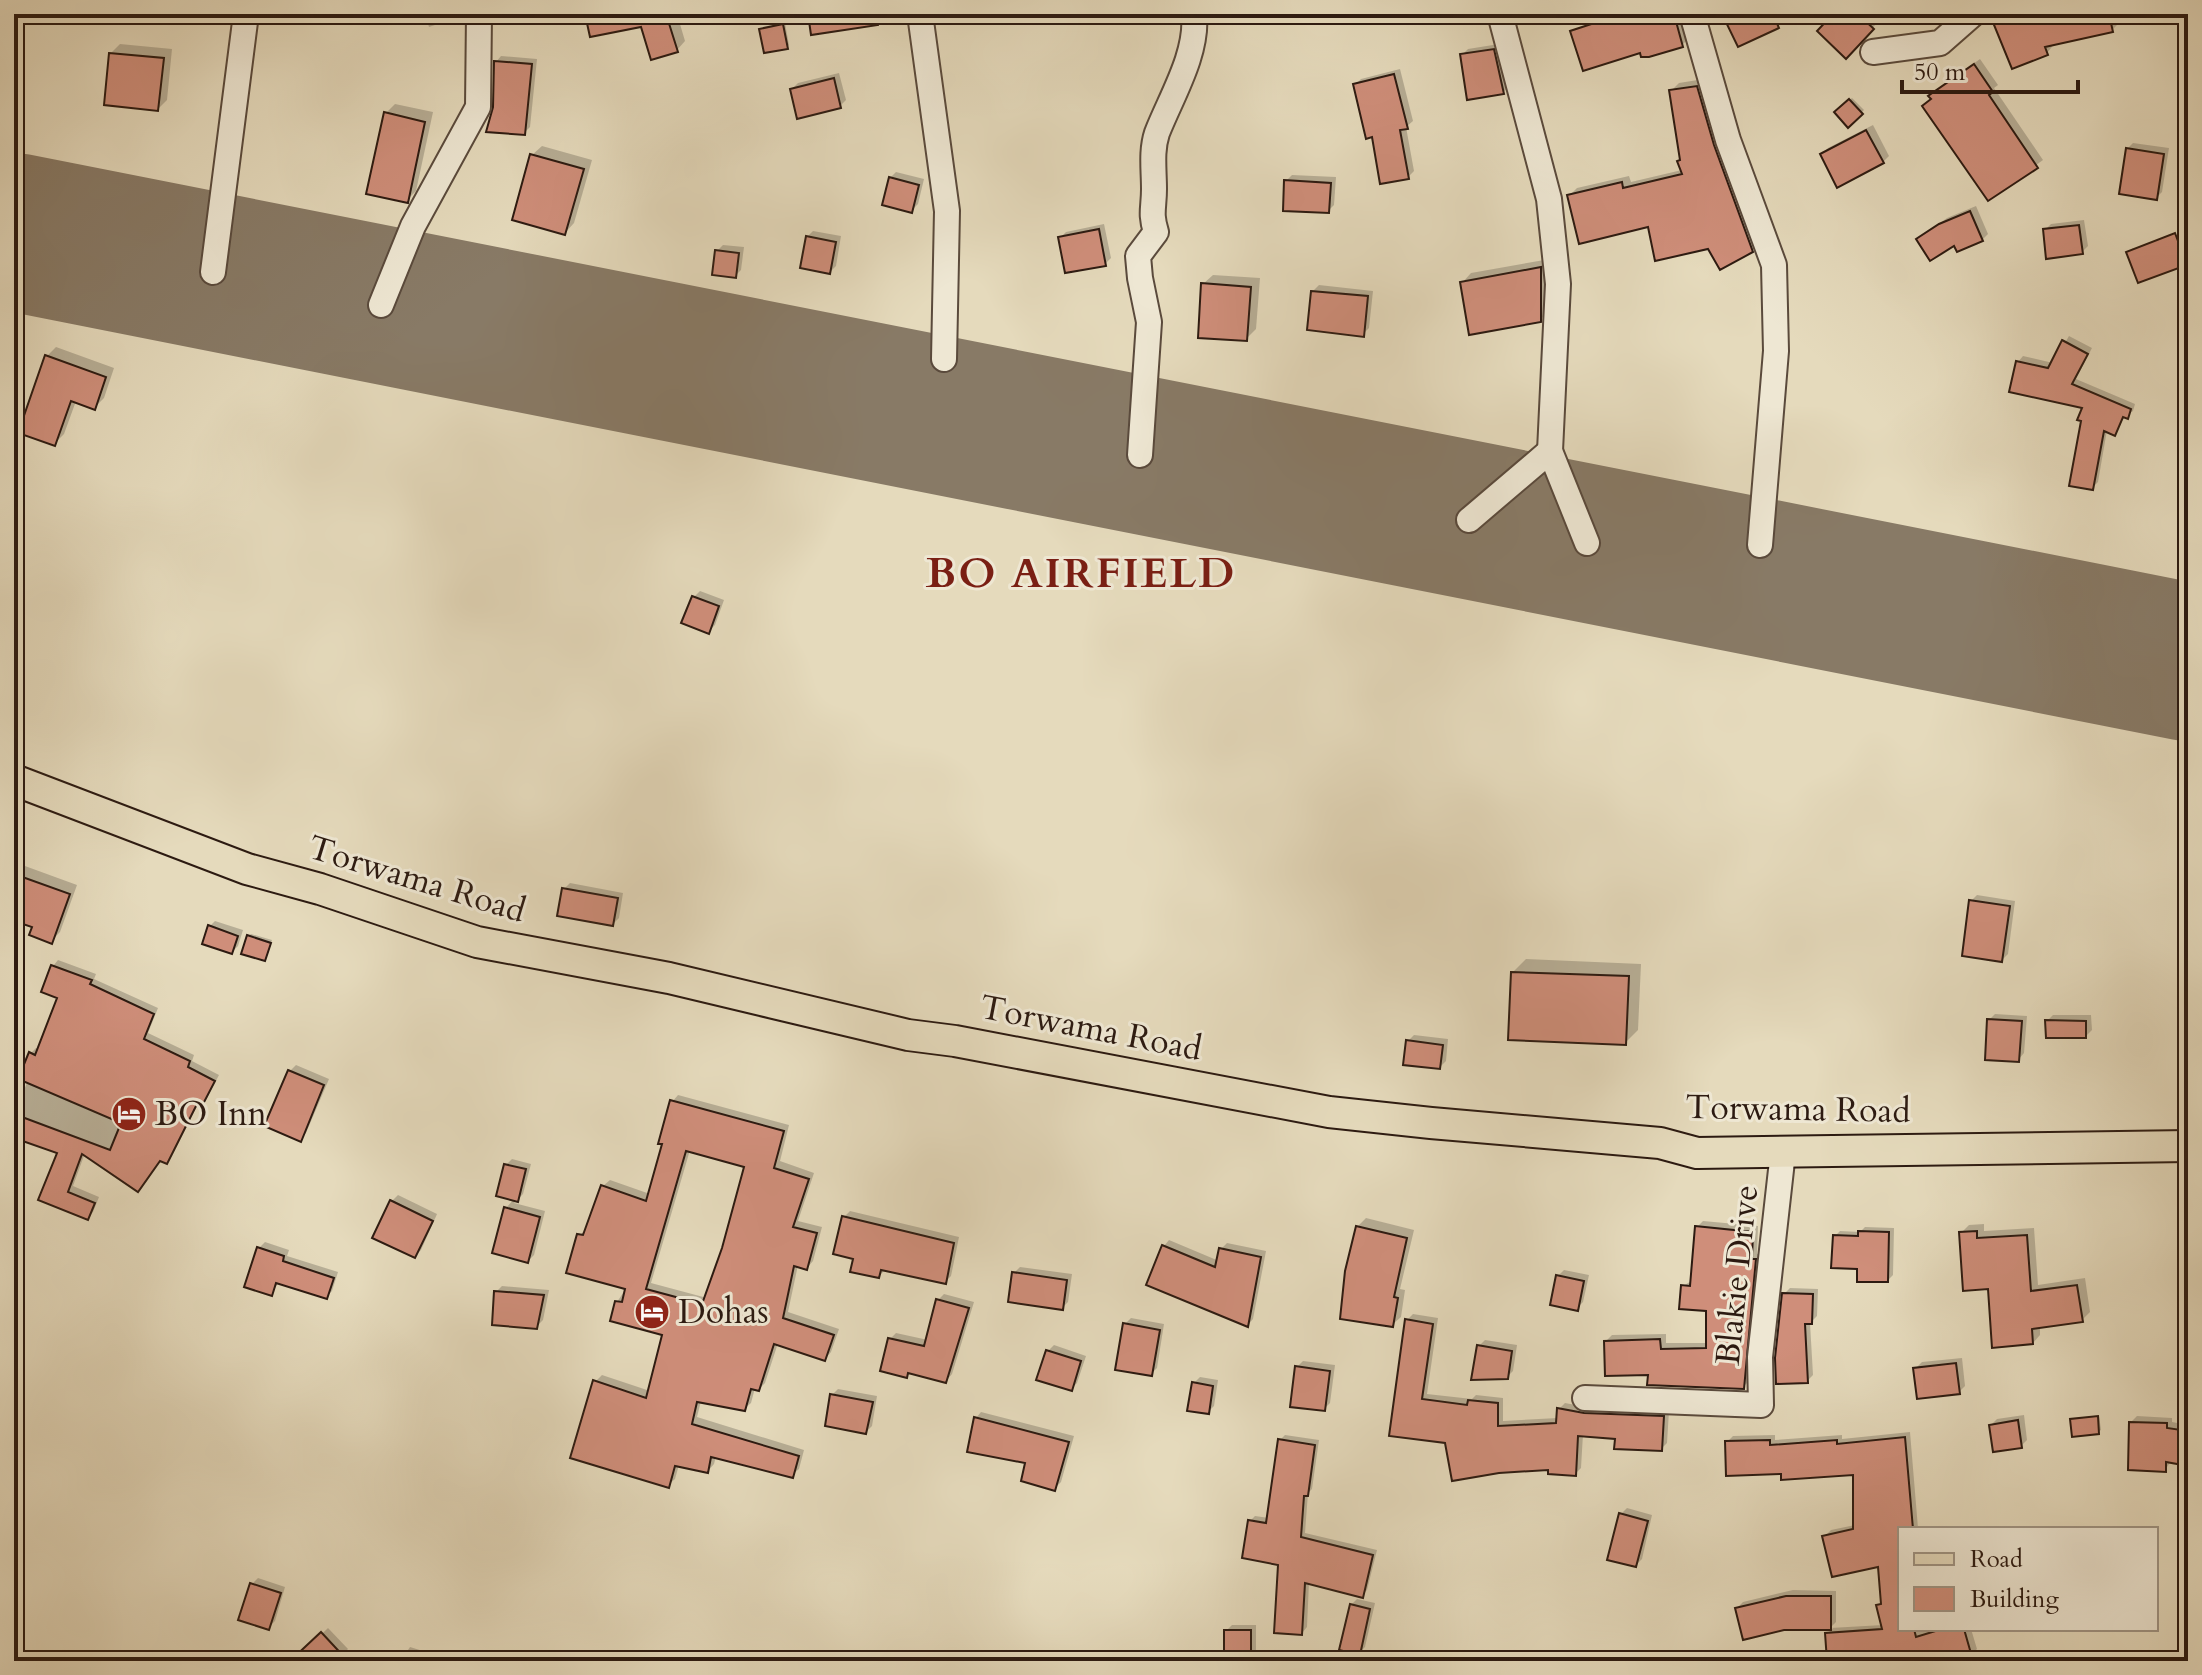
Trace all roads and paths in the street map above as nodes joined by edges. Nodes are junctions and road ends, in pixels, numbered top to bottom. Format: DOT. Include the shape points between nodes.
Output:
graph roads {
  1 [pos="246,14"];
  2 [pos="479,14"];
  3 [pos="920,14"];
  4 [pos="1194,14"];
  5 [pos="1500,14"];
  6 [pos="1692,14"];
  7 [pos="1973,14"];
  8 [pos="1873,52"];
  9 [pos="213,272"];
  10 [pos="381,305"];
  11 [pos="944,359"];
  12 [pos="1550,451"];
  13 [pos="1140,455"];
  14 [pos="1469,520"];
  15 [pos="1587,543"];
  16 [pos="1760,545"];
  17 [pos="14,780"];
  18 [pos="2188,1146"];
  19 [pos="1783,1152"];
  20 [pos="1585,1398"];
  1 -- 9 [label="street"];
  2 -- 10 [label="street" via="478,107 413,226"];
  3 -- 11 [label="street" via="947,211"];
  4 -- 13 [label="street" via="1190,49 1153,151 1151,215 1156,232 1138,256 1149,322"];
  5 -- 12 [label="street" via="1549,199 1558,284"];
  6 -- 16 [label="street" via="1728,140 1774,265 1776,351"];
  7 -- 8 [label="street" via="1940,43"];
  12 -- 14 [label="street"];
  12 -- 15 [label="street"];
  17 -- 19 [label="main road, Torwama Road" via="247,869 477,942 669,978 908,1035 1329,1112 1660,1143 1697,1153"];
  18 -- 19 [label="main road, Torwama Road"];
  19 -- 20 [label="street, Blakie Drive" via="1760,1357 1761,1405"];
}
